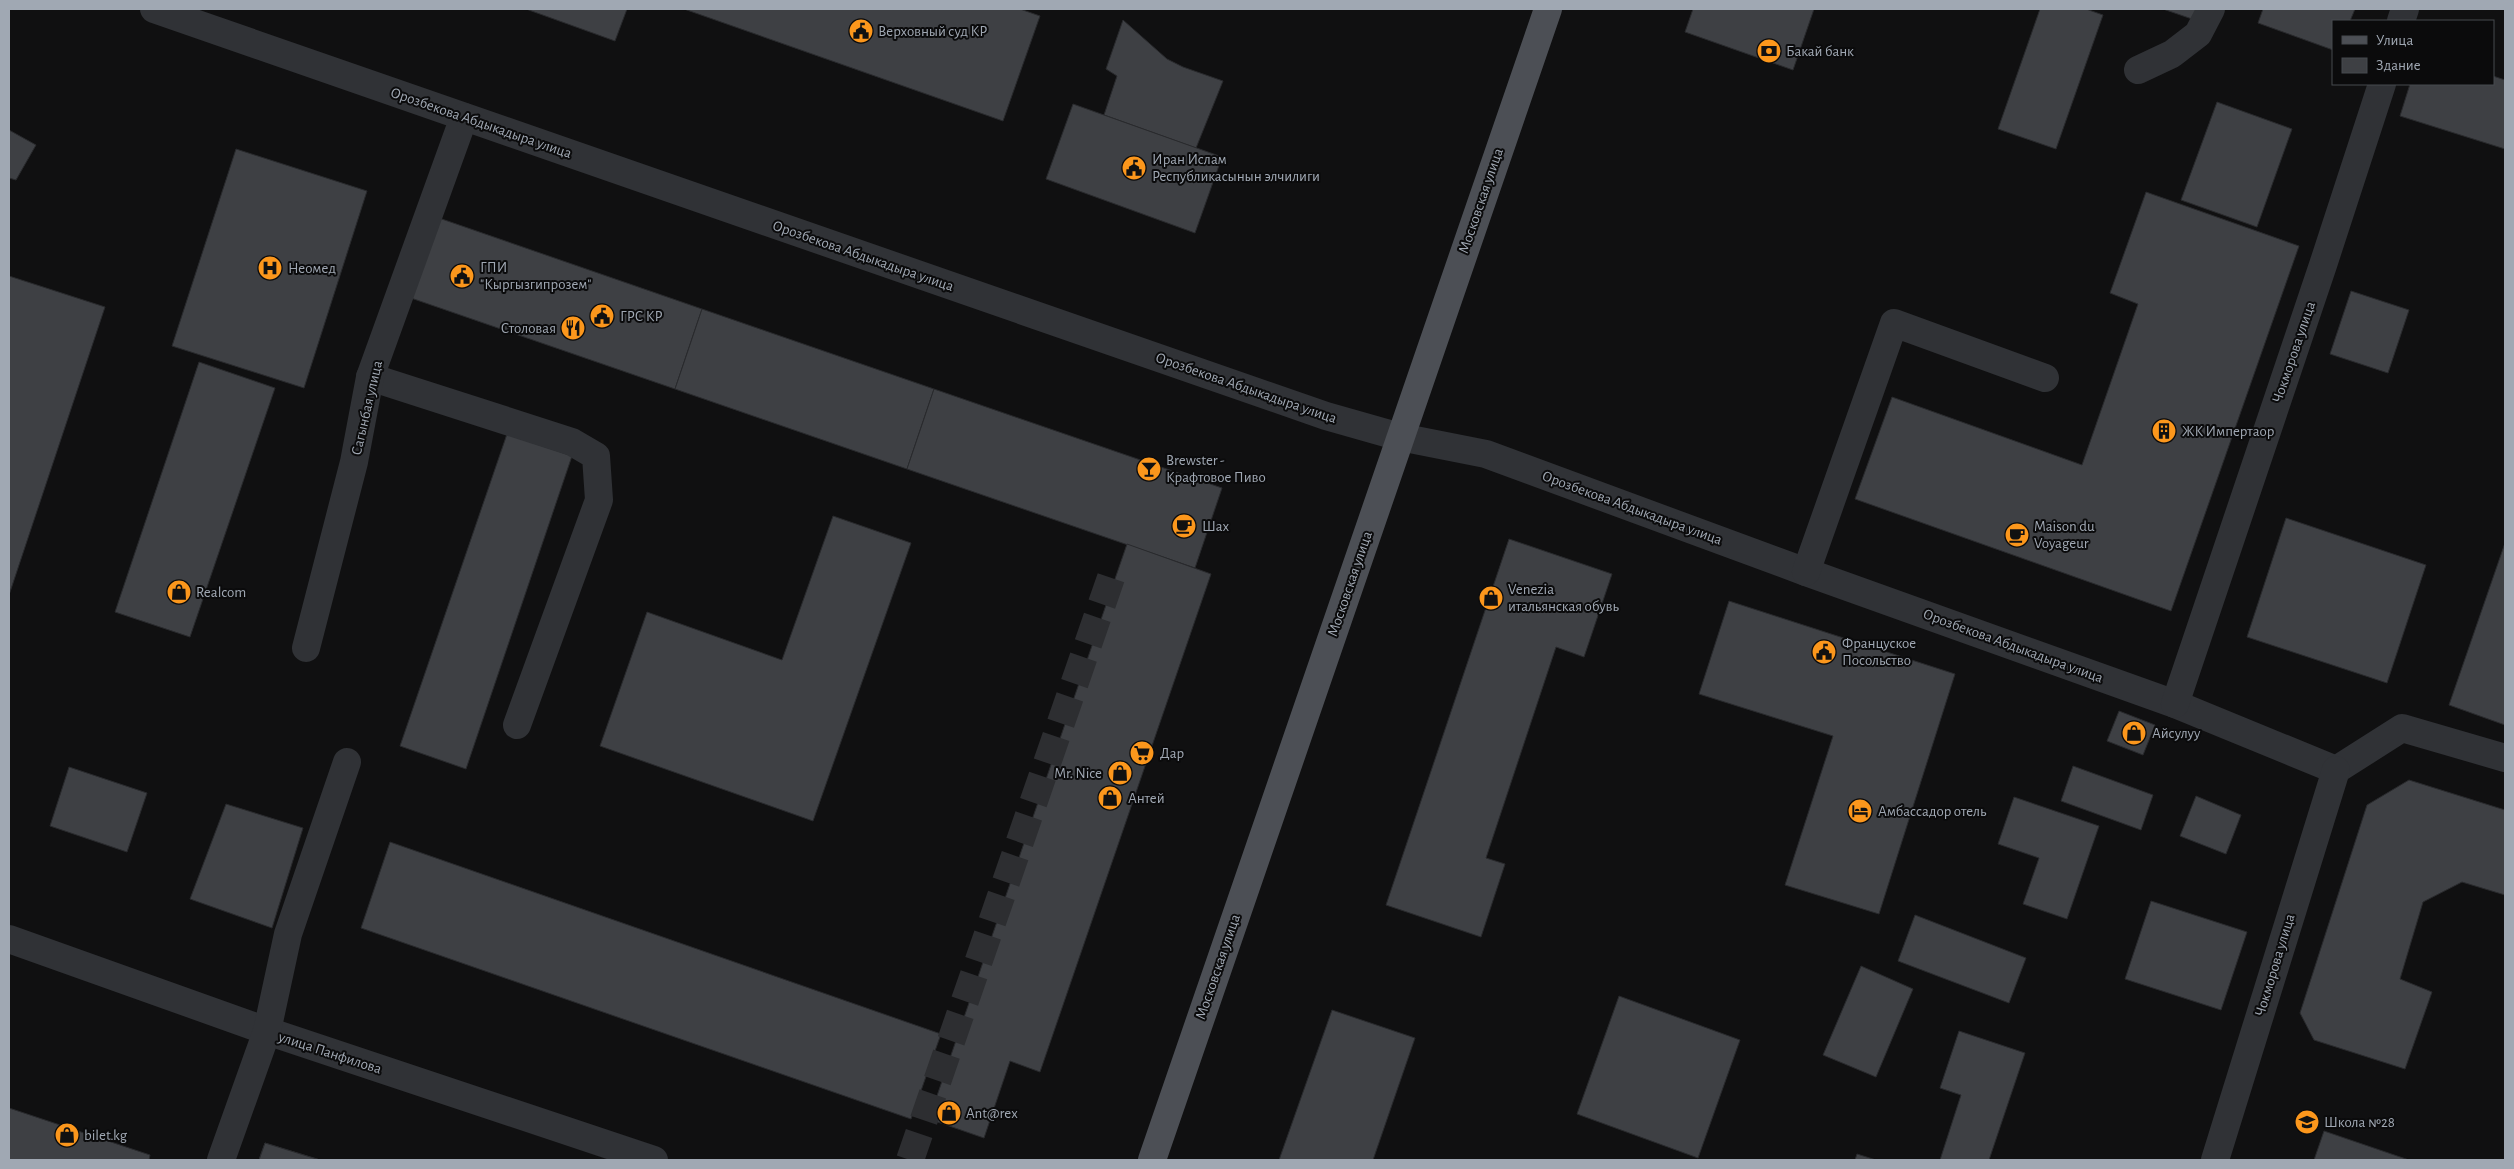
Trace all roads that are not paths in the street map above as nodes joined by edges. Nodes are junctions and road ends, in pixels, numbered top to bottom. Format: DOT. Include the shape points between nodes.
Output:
graph roads {
  1 [pos="154,9"];
  2 [pos="1548,9"];
  3 [pos="2211,9"];
  4 [pos="2138,70"];
  5 [pos="2382,85"];
  6 [pos="464,117"];
  7 [pos="370,378"];
  8 [pos="2045,378"];
  9 [pos="1400,437"];
  10 [pos="1806,572"];
  11 [pos="306,648"];
  12 [pos="2174,704"];
  13 [pos="517,725"];
  14 [pos="2505,758"];
  15 [pos="348,762"];
  16 [pos="2336,770"];
  17 [pos="9,939"];
  18 [pos="267,1031"];
  19 [pos="221,1160"];
  20 [pos="654,1160"];
  21 [pos="1152,1160"];
  22 [pos="2215,1160"];
  1 -- 6 [label="street, Орозбекова Абдыкадыра улица"];
  2 -- 9 [label="main road, Московская улица"];
  3 -- 4 [label="street" via="2198,34 2172,54"];
  5 -- 12 [label="street, Чокморова улица"];
  6 -- 7 [label="street, Сагынбая улица"];
  6 -- 9 [label="street, Орозбекова Абдыкадыра улица" via="1326,416"];
  7 -- 11 [label="street, Сагынбая улица" via="354,462"];
  7 -- 13 [label="street" via="572,442 596,456 599,500"];
  8 -- 10 [label="street" via="1894,322"];
  9 -- 10 [label="street, Орозбекова Абдыкадыра улица" via="1486,454"];
  9 -- 21 [label="main road, Московская улица"];
  10 -- 12 [label="street, Орозбекова Абдыкадыра улица"];
  12 -- 16 [label="street, Орозбекова Абдыкадыра улица"];
  14 -- 16 [label="street" via="2402,728"];
  15 -- 18 [label="street" via="288,934"];
  16 -- 22 [label="street, Чокморова улица"];
  17 -- 18 [label="street, улица Панфилова"];
  18 -- 19 [label="street"];
  18 -- 20 [label="street, улица Панфилова"];
}
